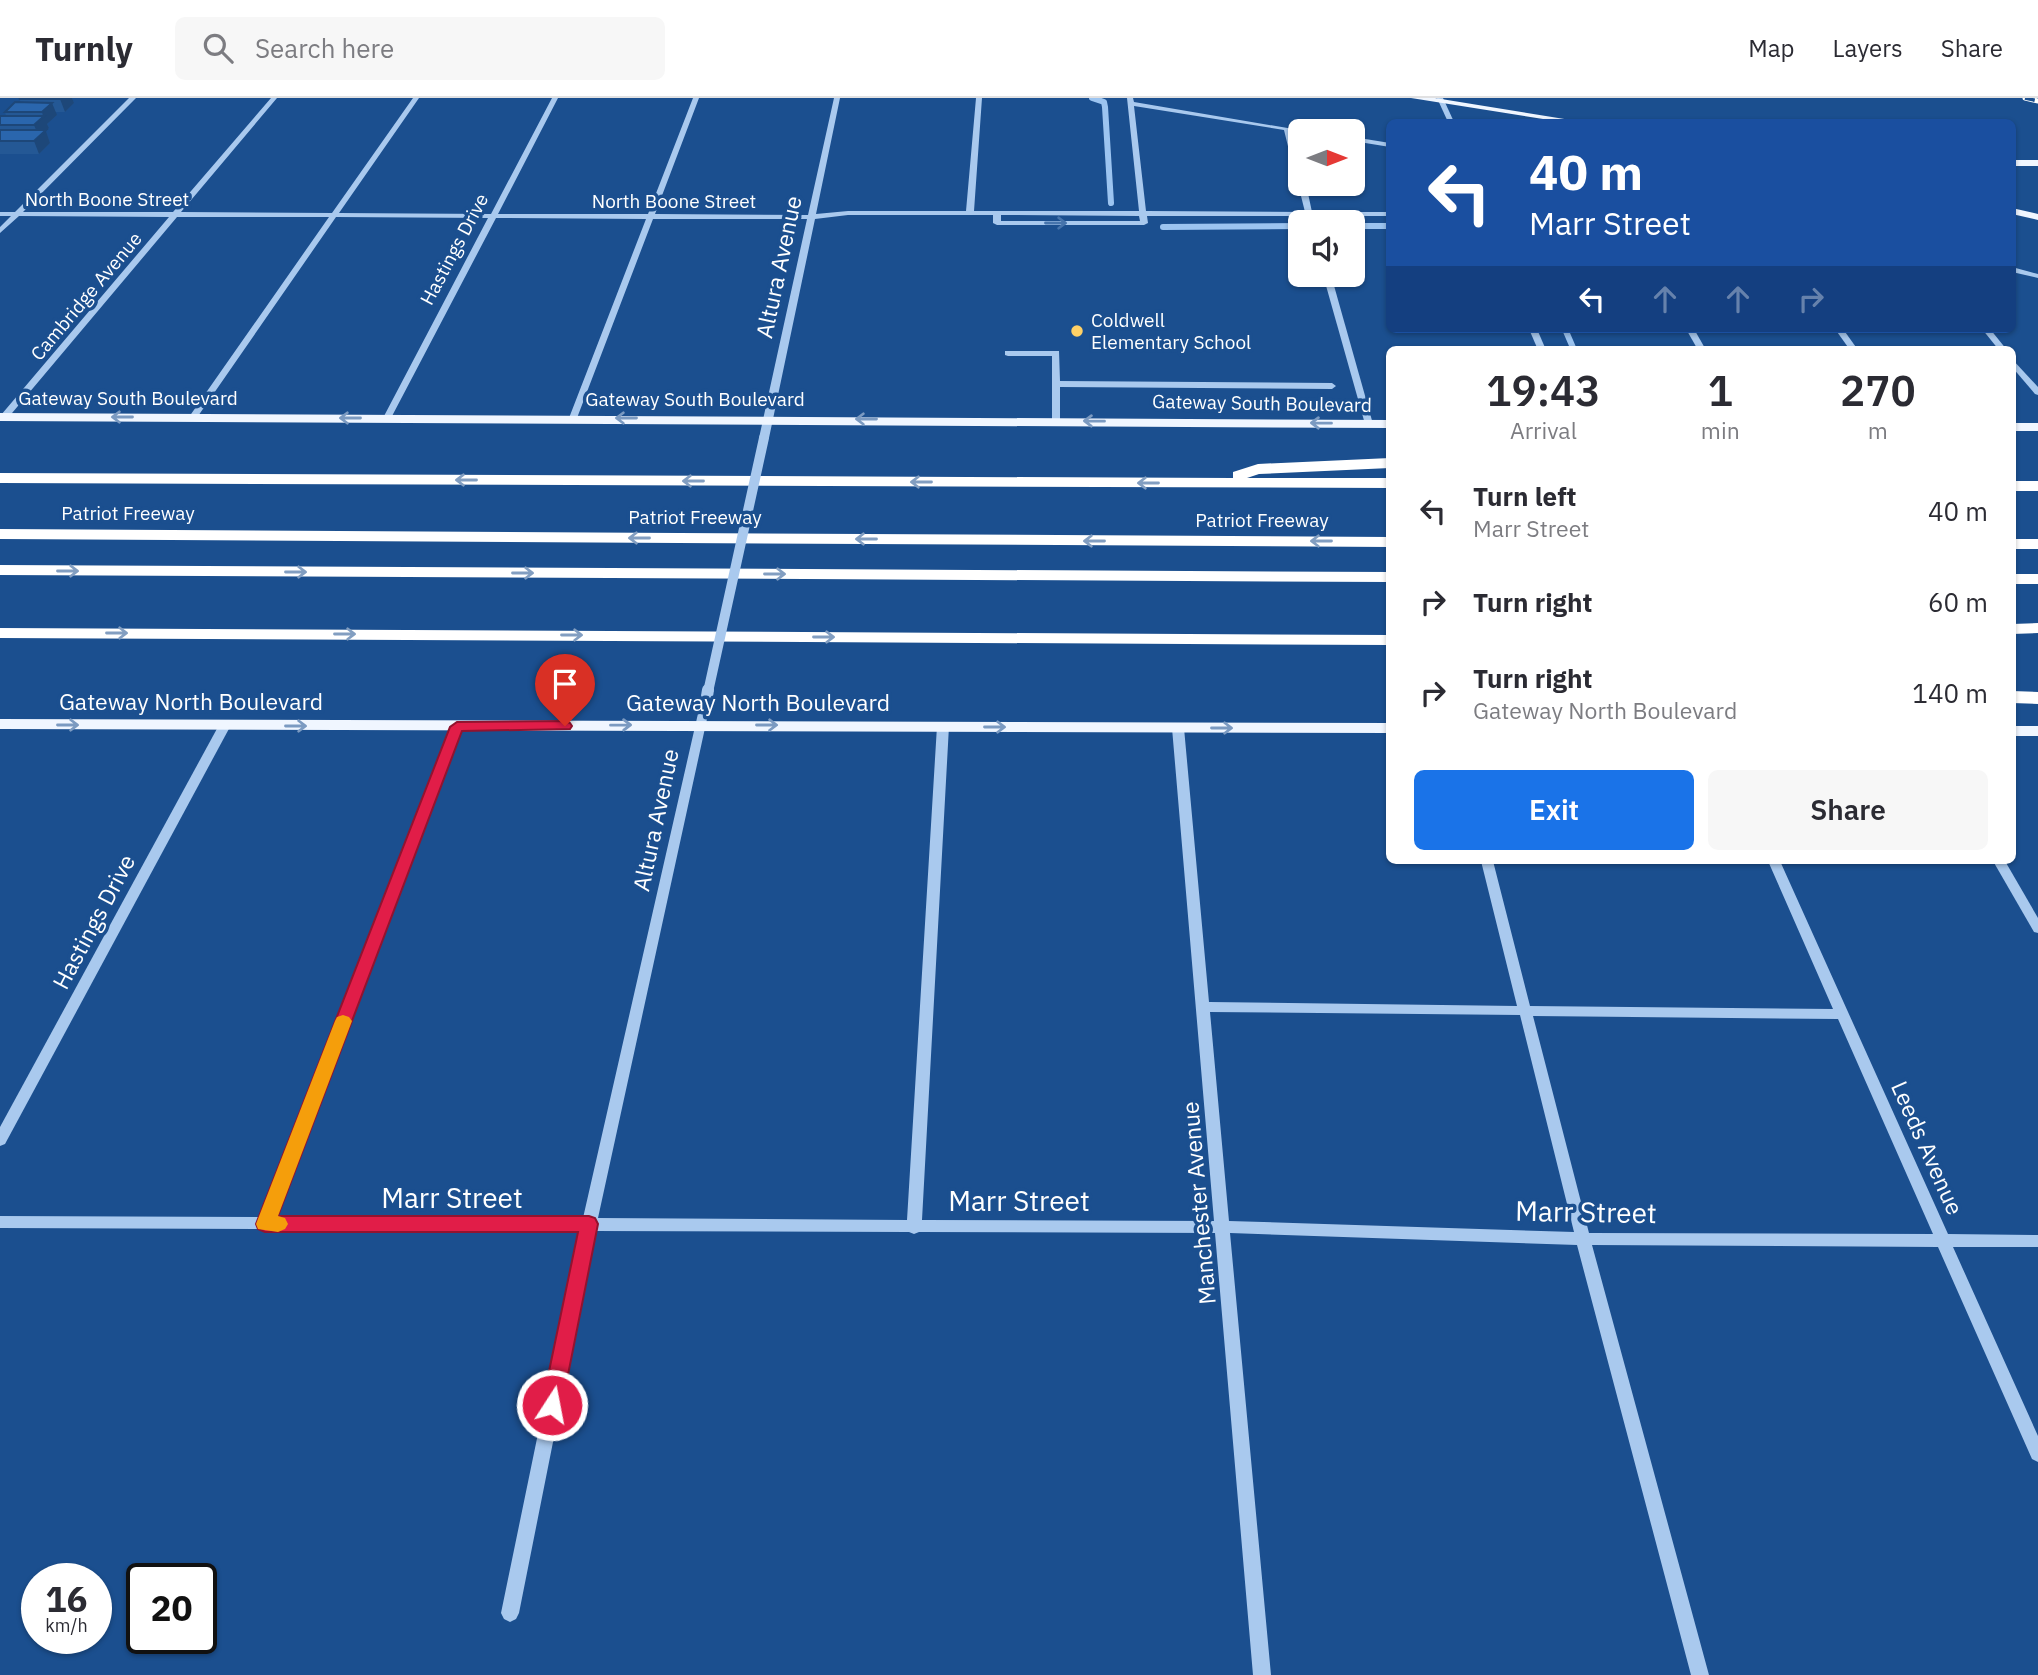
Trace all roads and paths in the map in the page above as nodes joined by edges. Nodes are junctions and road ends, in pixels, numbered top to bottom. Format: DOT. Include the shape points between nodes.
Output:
graph roads {
  1 [pos="133,98"];
  2 [pos="274,98"];
  3 [pos="416,98"];
  4 [pos="555,98"];
  5 [pos="696,98"];
  6 [pos="837,98"];
  7 [pos="979,98"];
  8 [pos="1416,98"];
  9 [pos="1441,100"];
  10 [pos="1131,101"];
  11 [pos="1450,119"];
  12 [pos="1559,119"];
  13 [pos="1287,129"];
  14 [pos="1288,133"];
  15 [pos="1365,141"];
  16 [pos="1386,144"];
  17 [pos="2016,163"];
  18 [pos="2038,163"];
  19 [pos="2016,212"];
  20 [pos="970,213"];
  21 [pos="997,213"];
  22 [pos="1143,213"];
  23 [pos="1288,213"];
  24 [pos="0,214"];
  25 [pos="17,214"];
  26 [pos="1365,214"];
  27 [pos="1386,214"];
  28 [pos="176,215"];
  29 [pos="334,215"];
  30 [pos="494,216"];
  31 [pos="650,217"];
  32 [pos="811,217"];
  33 [pos="2038,218"];
  34 [pos="0,231"];
  35 [pos="2016,270"];
  36 [pos="2038,276"];
  37 [pos="1330,287"];
  38 [pos="1008,353"];
  39 [pos="2016,366"];
  40 [pos="1055,384"];
  41 [pos="1332,386"];
  42 [pos="2038,392"];
  43 [pos="2,417"];
  44 [pos="193,417"];
  45 [pos="387,418"];
  46 [pos="573,418"];
  47 [pos="768,419"];
  48 [pos="1056,420"];
  49 [pos="1369,424"];
  50 [pos="1386,424"];
  51 [pos="2016,427"];
  52 [pos="2038,427"];
  53 [pos="1386,463"];
  54 [pos="0,478"];
  55 [pos="1216,483"];
  56 [pos="1386,483"];
  57 [pos="2016,486"];
  58 [pos="2038,486"];
  59 [pos="0,534"];
  60 [pos="1386,542"];
  61 [pos="2016,544"];
  62 [pos="2038,544"];
  63 [pos="0,570"];
  64 [pos="1386,577"];
  65 [pos="2016,579"];
  66 [pos="2038,579"];
  67 [pos="2038,628"];
  68 [pos="2016,629"];
  69 [pos="0,633"];
  70 [pos="1335,640"];
  71 [pos="1386,640"];
  72 [pos="2016,641"];
  73 [pos="2038,642"];
  74 [pos="1386,651"];
  75 [pos="2016,696"];
  76 [pos="2038,698"];
  77 [pos="0,724"];
  78 [pos="699,724"];
  79 [pos="225,725"];
  80 [pos="943,726"];
  81 [pos="457,727"];
  82 [pos="1178,728"];
  83 [pos="1386,728"];
  84 [pos="2016,731"];
  85 [pos="2038,731"];
  86 [pos="1488,864"];
  87 [pos="1775,864"];
  88 [pos="2001,864"];
  89 [pos="2038,929"];
  90 [pos="1203,1007"];
  91 [pos="1525,1011"];
  92 [pos="1843,1014"];
  93 [pos="0,1140"];
  94 [pos="0,1222"];
  95 [pos="265,1224"];
  96 [pos="589,1224"];
  97 [pos="1224,1227"];
  98 [pos="914,1228"];
  99 [pos="1583,1239"];
  100 [pos="1944,1241"];
  101 [pos="2038,1241"];
  102 [pos="2038,1454"];
  103 [pos="510,1613"];
  104 [pos="1262,1675"];
  105 [pos="1700,1675"];
  1 -- 25 [label="street"];
  2 -- 28 [label="street, Cambridge Avenue"];
  3 -- 29 [label="street"];
  4 -- 30 [label="street, Hastings Drive"];
  5 -- 31 [label="street"];
  6 -- 32 [label="street, Altura Avenue"];
  7 -- 20 [label="street"];
  8 -- 9 [label="main road"];
  9 -- 11 [label="street"];
  9 -- 12 [label="main road"];
  10 -- 13 [label="street"];
  10 -- 22 [label="street"];
  13 -- 14 [label="street"];
  15 -- 16 [label="street"];
  17 -- 18 [label="main road"];
  19 -- 33 [label="main road"];
  20 -- 21 [label="street, North Boone Street"];
  20 -- 32 [label="street, North Boone Street"];
  21 -- 22 [label="street" via="997,223 1144,223"];
  22 -- 23 [label="street"];
  24 -- 25 [label="street, North Boone Street"];
  25 -- 28 [label="street, North Boone Street"];
  25 -- 34 [label="street"];
  26 -- 27 [label="street"];
  28 -- 29 [label="street, North Boone Street"];
  28 -- 43 [label="street, Cambridge Avenue"];
  29 -- 30 [label="street, North Boone Street"];
  29 -- 44 [label="street"];
  30 -- 31 [label="street, North Boone Street"];
  30 -- 45 [label="street, Hastings Drive"];
  31 -- 32 [label="street, North Boone Street"];
  31 -- 46 [label="street"];
  32 -- 47 [label="street, Altura Avenue"];
  35 -- 36 [label="street"];
  37 -- 49 [label="street"];
  38 -- 40 [label="street" via="1056,353"];
  39 -- 42 [label="street"];
  40 -- 41 [label="street"];
  40 -- 48 [label="street"];
  44 -- 43 [label="main road, Gateway South Boulevard, one-way"];
  45 -- 44 [label="main road, Gateway South Boulevard, one-way"];
  45 -- 46 [label="main road, Gateway South Boulevard"];
  47 -- 46 [label="main road, Gateway South Boulevard, one-way"];
  48 -- 47 [label="main road, Gateway South Boulevard, one-way"];
  47 -- 78 [label="street, Altura Avenue, bridge"];
  49 -- 48 [label="main road, Gateway South Boulevard, one-way"];
  49 -- 50 [label="main road, Gateway South Boulevard"];
  51 -- 52 [label="main road"];
  53 -- 55 [label="highway" via="1258,469"];
  55 -- 54 [label="highway, one-way"];
  55 -- 56 [label="highway"];
  57 -- 58 [label="highway"];
  60 -- 59 [label="highway, Patriot Freeway, one-way"];
  61 -- 62 [label="highway"];
  63 -- 64 [label="highway, one-way"];
  65 -- 66 [label="highway"];
  67 -- 68 [label="highway"];
  69 -- 70 [label="highway, one-way"];
  70 -- 71 [label="highway"];
  70 -- 74 [label="highway"];
  72 -- 73 [label="highway"];
  75 -- 76 [label="highway"];
  77 -- 79 [label="main road, Gateway North Boulevard, one-way"];
  78 -- 80 [label="main road, Gateway North Boulevard, one-way"];
  81 -- 78 [label="main road, Gateway North Boulevard, one-way"];
  78 -- 96 [label="street, Altura Avenue"];
  79 -- 81 [label="main road, Gateway North Boulevard, one-way"];
  79 -- 93 [label="street, Hastings Drive"];
  80 -- 82 [label="main road, Gateway North Boulevard, one-way"];
  80 -- 98 [label="street"];
  81 -- 95 [label="street"];
  82 -- 83 [label="main road, Gateway North Boulevard, one-way"];
  82 -- 90 [label="street, Manchester Avenue"];
  84 -- 85 [label="main road"];
  86 -- 91 [label="street"];
  87 -- 92 [label="street, Leeds Avenue"];
  88 -- 89 [label="street"];
  90 -- 91 [label="street"];
  90 -- 97 [label="street, Manchester Avenue"];
  91 -- 92 [label="street"];
  91 -- 99 [label="street"];
  92 -- 100 [label="street, Leeds Avenue"];
  94 -- 95 [label="street, Marr Street"];
  95 -- 96 [label="street, Marr Street"];
  96 -- 98 [label="street, Marr Street"];
  96 -- 103 [label="street, Altura Avenue"];
  97 -- 98 [label="street, Marr Street"];
  97 -- 99 [label="street, Marr Street"];
  97 -- 104 [label="street, Manchester Avenue"];
  99 -- 100 [label="street, Marr Street"];
  99 -- 105 [label="street"];
  100 -- 101 [label="street, Marr Street"];
  100 -- 102 [label="street, Leeds Avenue"];
}
